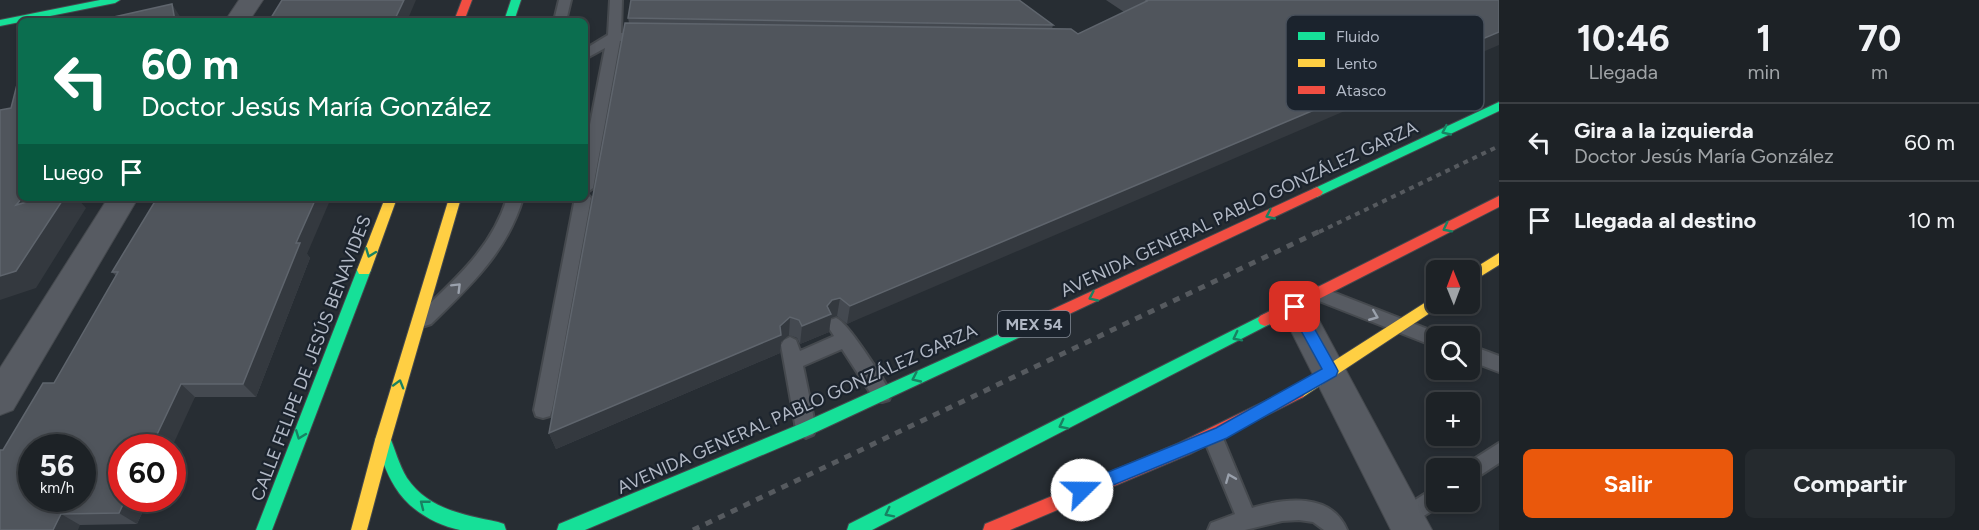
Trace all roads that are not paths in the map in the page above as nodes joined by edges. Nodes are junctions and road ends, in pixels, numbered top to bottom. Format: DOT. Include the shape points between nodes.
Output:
graph roads {
  1 [pos="115,0"];
  2 [pos="251,0"];
  3 [pos="467,0"];
  4 [pos="516,0"];
  5 [pos="565,0"];
  6 [pos="616,0"];
  7 [pos="21,18"];
  8 [pos="239,18"];
  9 [pos="460,18"];
  10 [pos="510,18"];
  11 [pos="561,18"];
  12 [pos="18,19"];
  13 [pos="0,22"];
  14 [pos="614,37"];
  15 [pos="661,38"];
  16 [pos="591,44"];
  17 [pos="1499,106"];
  18 [pos="588,172"];
  19 [pos="121,201"];
  20 [pos="390,201"];
  21 [pos="454,201"];
  22 [pos="514,201"];
  23 [pos="582,201"];
  24 [pos="1499,201"];
  25 [pos="1499,258"];
  26 [pos="1480,271"];
  27 [pos="1307,300"];
  28 [pos="1426,308"];
  29 [pos="1400,326"];
  30 [pos="416,328"];
  31 [pos="1426,336"];
  32 [pos="1480,357"];
  33 [pos="1499,364"];
  34 [pos="1331,371"];
  35 [pos="882,394"];
  36 [pos="0,399"];
  37 [pos="543,410"];
  38 [pos="806,429"];
  39 [pos="1213,437"];
  40 [pos="383,440"];
  41 [pos="1499,452"];
  42 [pos="1480,466"];
  43 [pos="1426,507"];
  44 [pos="1247,519"];
  45 [pos="1408,524"];
  46 [pos="264,530"];
  47 [pos="359,530"];
  48 [pos="498,530"];
  49 [pos="565,530"];
  50 [pos="855,530"];
  51 [pos="991,530"];
  52 [pos="1218,530"];
  53 [pos="1336,530"];
  1 -- 7 [label="main road"];
  2 -- 8 [label="street"];
  3 -- 9 [label="main road"];
  4 -- 10 [label="main road"];
  5 -- 11 [label="lane"];
  6 -- 14 [label="lane"];
  12 -- 13 [label="main road"];
  14 -- 15 [label="lane"];
  14 -- 16 [label="lane"];
  14 -- 18 [label="lane"];
  17 -- 35 [label="main road, AVENIDA GENERAL PABLO GONZÁLEZ GARZA / MEX 54, one-way"];
  19 -- 36 [label="street"];
  20 -- 46 [label="main road, CALLE FELIPE DE JESÚS BENAVIDES, one-way"];
  21 -- 30 [label="main road"];
  30 -- 22 [label="lane, one-way" via="496,244 510,220"];
  23 -- 37 [label="lane"];
  24 -- 27 [label="main road, one-way"];
  25 -- 26 [label="main road"];
  27 -- 29 [label="lane, one-way"];
  27 -- 34 [label="street"];
  27 -- 50 [label="main road, one-way"];
  28 -- 29 [label="main road"];
  29 -- 31 [label="lane"];
  29 -- 34 [label="main road"];
  40 -- 30 [label="main road, one-way"];
  32 -- 33 [label="lane"];
  34 -- 39 [label="main road"];
  34 -- 45 [label="street"];
  35 -- 38 [label="main road, AVENIDA GENERAL PABLO GONZÁLEZ GARZA / MEX 54"];
  35 -- 38 [label="lane" via="841,332 792,354"];
  38 -- 49 [label="main road, AVENIDA GENERAL PABLO GONZÁLEZ GARZA / MEX 54"];
  44 -- 39 [label="lane, one-way"];
  39 -- 51 [label="main road"];
  40 -- 47 [label="main road"];
  48 -- 40 [label="main road, one-way" via="452,521 425,507 404,487"];
  41 -- 42 [label="lane"];
  43 -- 45 [label="lane"];
  44 -- 52 [label="lane"];
  44 -- 53 [label="lane" via="1302,508 1327,516"];
}
